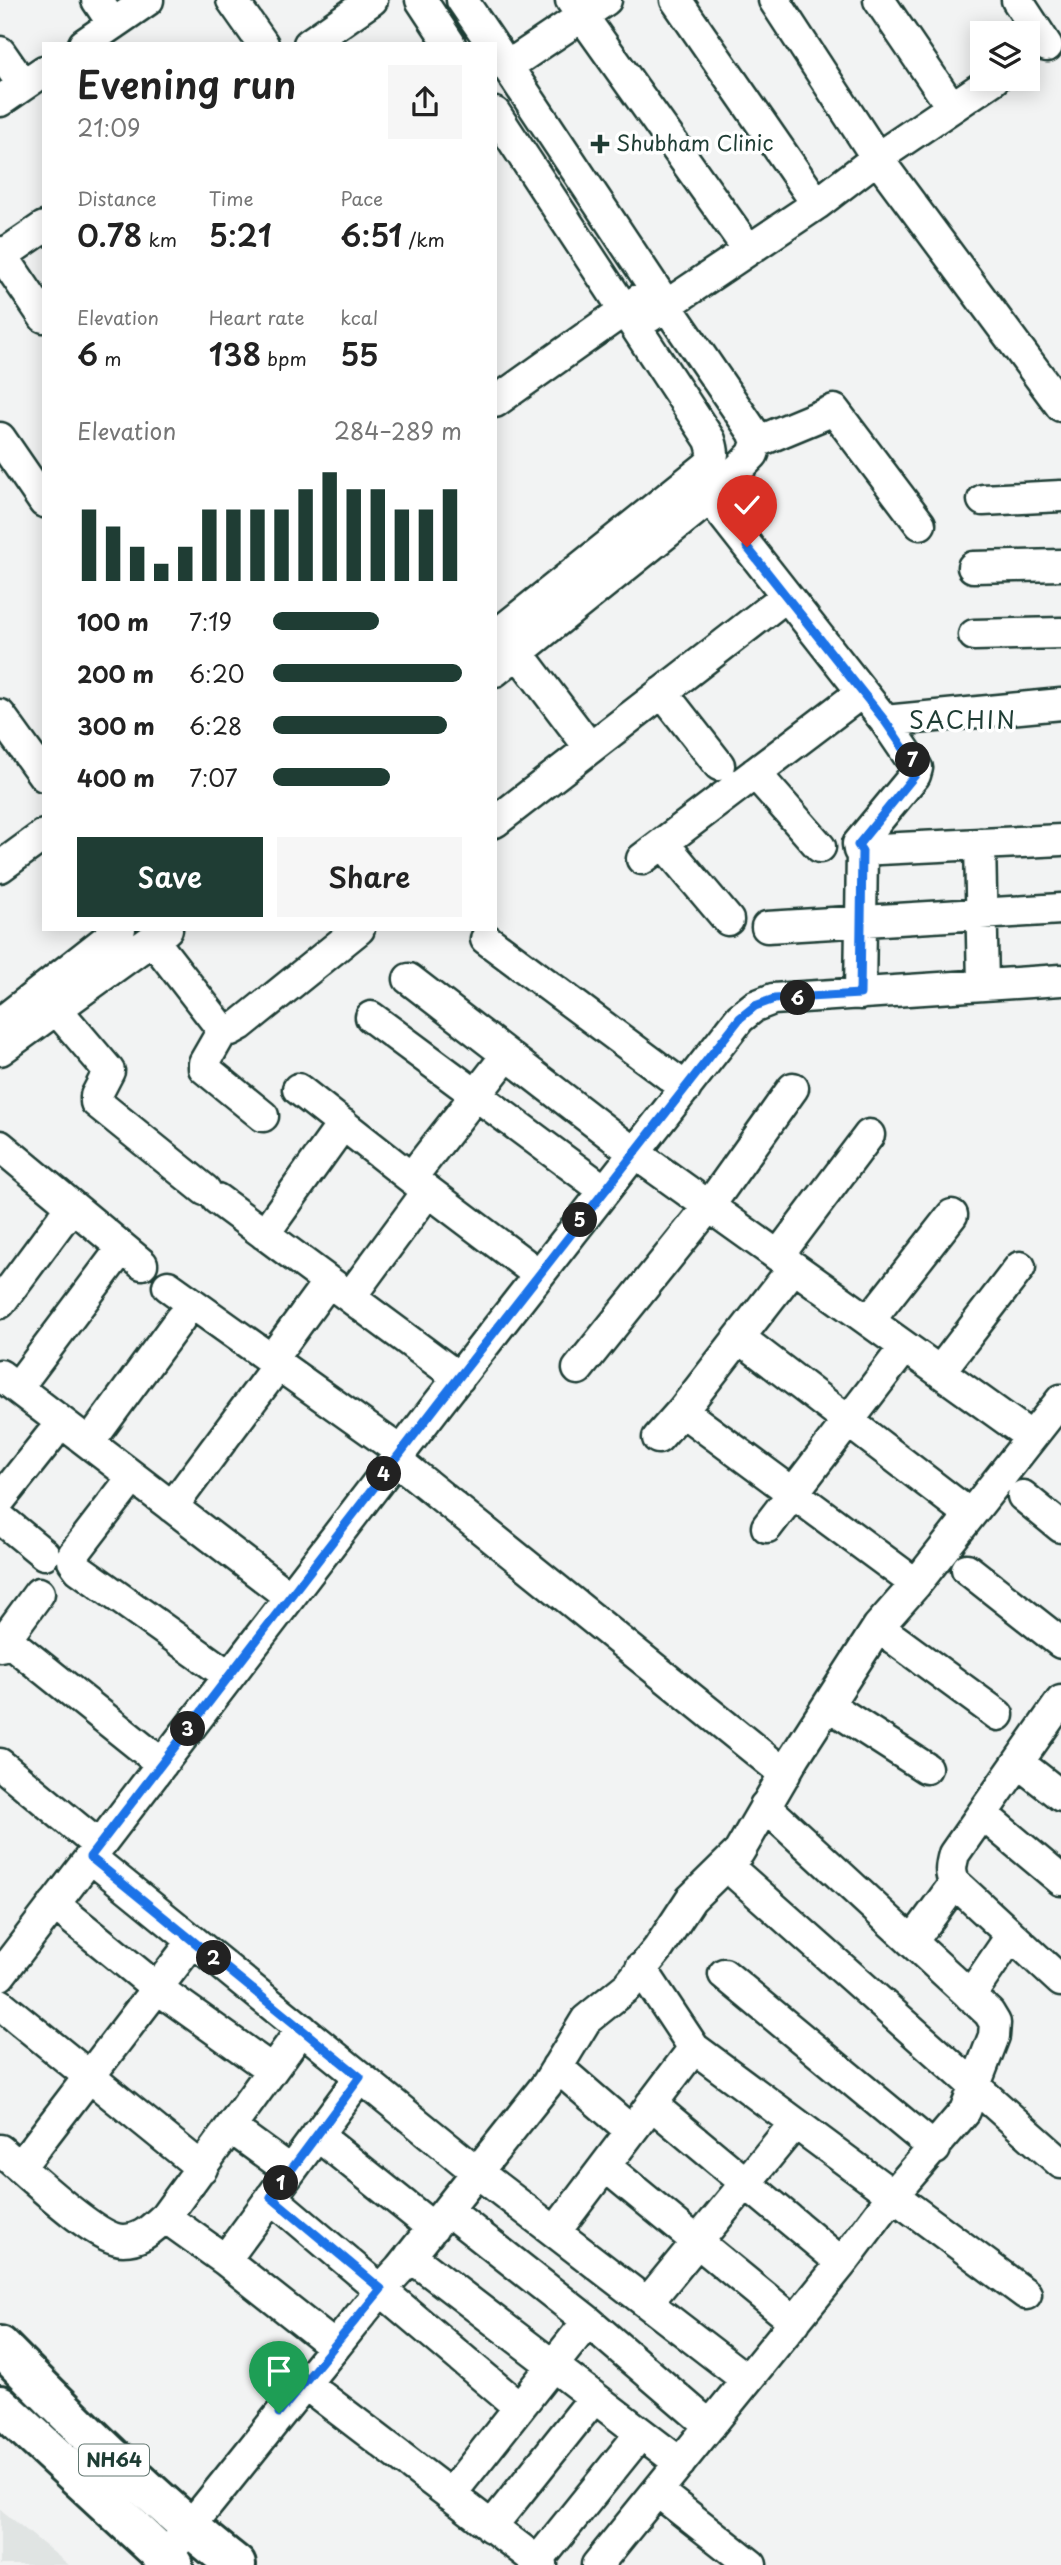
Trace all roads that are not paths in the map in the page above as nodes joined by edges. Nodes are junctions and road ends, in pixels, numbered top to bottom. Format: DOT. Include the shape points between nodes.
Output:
graph roads {
  1 [pos="148,0"];
  2 [pos="232,0"];
  3 [pos="372,0"];
  4 [pos="421,0"];
  5 [pos="462,0"];
  6 [pos="606,0"];
  7 [pos="677,0"];
  8 [pos="774,0"];
  9 [pos="879,0"];
  10 [pos="1017,0"];
  11 [pos="577,9"];
  12 [pos="105,12"];
  13 [pos="85,42"];
  14 [pos="262,42"];
  15 [pos="312,42"];
  16 [pos="449,42"];
  17 [pos="491,42"];
  18 [pos="1045,48"];
  19 [pos="0,52"];
  20 [pos="498,53"];
  21 [pos="22,86"];
  22 [pos="975,91"];
  23 [pos="951,106"];
  24 [pos="497,116"];
  25 [pos="877,158"];
  26 [pos="817,204"];
  27 [pos="42,228"];
  28 [pos="748,249"];
  29 [pos="1,255"];
  30 [pos="660,297"];
  31 [pos="42,314"];
  32 [pos="630,318"];
  33 [pos="498,393"];
  34 [pos="1061,406"];
  35 [pos="0,438"];
  36 [pos="757,442"];
  37 [pos="702,487"];
  38 [pos="1061,496"];
  39 [pos="42,499"];
  40 [pos="983,500"];
  41 [pos="920,524"];
  42 [pos="1061,565"];
  43 [pos="972,567"];
  44 [pos="785,597"];
  45 [pos="1061,633"];
  46 [pos="974,635"];
  47 [pos="503,653"];
  48 [pos="662,692"];
  49 [pos="862,692"];
  50 [pos="1061,704"];
  51 [pos="0,715"];
  52 [pos="885,721"];
  53 [pos="590,748"];
  54 [pos="719,765"];
  55 [pos="42,773"];
  56 [pos="755,773"];
  57 [pos="497,820"];
  58 [pos="42,836"];
  59 [pos="1061,840"];
  60 [pos="979,844"];
  61 [pos="820,847"];
  62 [pos="862,851"];
  63 [pos="0,867"];
  64 [pos="1061,909"];
  65 [pos="983,914"];
  66 [pos="728,920"];
  67 [pos="862,921"];
  68 [pos="767,927"];
  69 [pos="117,931"];
  70 [pos="357,931"];
  71 [pos="160,934"];
  72 [pos="486,939"];
  73 [pos="409,979"];
  74 [pos="1061,980"];
  75 [pos="983,985"];
  76 [pos="860,994"];
  77 [pos="57,1010"];
  78 [pos="371,1017"];
  79 [pos="0,1023"];
  80 [pos="223,1030"];
  81 [pos="0,1050"];
  82 [pos="507,1055"];
  83 [pos="686,1088"];
  84 [pos="793,1088"];
  85 [pos="298,1089"];
  86 [pos="477,1094"];
  87 [pos="263,1116"];
  88 [pos="343,1124"];
  89 [pos="869,1135"];
  90 [pos="0,1146"];
  91 [pos="633,1152"];
  92 [pos="419,1185"];
  93 [pos="604,1190"];
  94 [pos="72,1206"];
  95 [pos="709,1206"];
  96 [pos="952,1215"];
  97 [pos="264,1234"];
  98 [pos="786,1261"];
  99 [pos="1020,1267"];
  100 [pos="538,1274"];
  101 [pos="168,1286"];
  102 [pos="339,1290"];
  103 [pos="0,1303"];
  104 [pos="180,1319"];
  105 [pos="869,1321"];
  106 [pos="740,1338"];
  107 [pos="905,1347"];
  108 [pos="275,1362"];
  109 [pos="579,1369"];
  110 [pos="940,1371"];
  111 [pos="458,1378"];
  112 [pos="8,1382"];
  113 [pos="1061,1400"];
  114 [pos="682,1411"];
  115 [pos="849,1421"];
  116 [pos="50,1437"];
  117 [pos="1031,1437"];
  118 [pos="658,1438"];
  119 [pos="89,1443"];
  120 [pos="398,1456"];
  121 [pos="133,1477"];
  122 [pos="795,1493"];
  123 [pos="1023,1496"];
  124 [pos="0,1500"];
  125 [pos="172,1507"];
  126 [pos="970,1514"];
  127 [pos="0,1518"];
  128 [pos="767,1527"];
  129 [pos="1061,1527"];
  130 [pos="44,1553"];
  131 [pos="967,1569"];
  132 [pos="916,1584"];
  133 [pos="39,1593"];
  134 [pos="290,1597"];
  135 [pos="878,1627"];
  136 [pos="3,1642"];
  137 [pos="1061,1643"];
  138 [pos="229,1676"];
  139 [pos="1060,1704"];
  140 [pos="828,1705"];
  141 [pos="998,1716"];
  142 [pos="1019,1763"];
  143 [pos="0,1764"];
  144 [pos="162,1764"];
  145 [pos="926,1768"];
  146 [pos="785,1774"];
  147 [pos="1061,1797"];
  148 [pos="765,1806"];
  149 [pos="982,1814"];
  150 [pos="95,1852"];
  151 [pos="726,1865"];
  152 [pos="1061,1880"];
  153 [pos="955,1883"];
  154 [pos="54,1904"];
  155 [pos="1011,1936"];
  156 [pos="193,1941"];
  157 [pos="912,1942"];
  158 [pos="641,1968"];
  159 [pos="724,1974"];
  160 [pos="0,1975"];
  161 [pos="1061,1981"];
  162 [pos="157,1988"];
  163 [pos="970,1996"];
  164 [pos="0,2004"];
  165 [pos="302,2029"];
  166 [pos="694,2048"];
  167 [pos="557,2067"];
  168 [pos="272,2070"];
  169 [pos="89,2076"];
  170 [pos="360,2077"];
  171 [pos="975,2088"];
  172 [pos="651,2105"];
  173 [pos="795,2123"];
  174 [pos="231,2127"];
  175 [pos="631,2131"];
  176 [pos="317,2134"];
  177 [pos="935,2149"];
  178 [pos="10,2158"];
  179 [pos="1061,2163"];
  180 [pos="605,2166"];
  181 [pos="202,2168"];
  182 [pos="290,2171"];
  183 [pos="477,2172"];
  184 [pos="746,2184"];
  185 [pos="893,2195"];
  186 [pos="271,2197"];
  187 [pos="165,2217"];
  188 [pos="440,2219"];
  189 [pos="555,2232"];
  190 [pos="697,2242"];
  191 [pos="410,2256"];
  192 [pos="225,2259"];
  193 [pos="842,2263"];
  194 [pos="381,2289"];
  195 [pos="1026,2294"];
  196 [pos="647,2303"];
  197 [pos="588,2321"];
  198 [pos="794,2322"];
  199 [pos="0,2346"];
  200 [pos="335,2347"];
  201 [pos="552,2365"];
  202 [pos="747,2380"];
  203 [pos="304,2383"];
  204 [pos="594,2398"];
  205 [pos="0,2405"];
  206 [pos="519,2407"];
  207 [pos="710,2426"];
  208 [pos="641,2433"];
  209 [pos="680,2463"];
  210 [pos="657,2491"];
  211 [pos="450,2495"];
  212 [pos="491,2526"];
  213 [pos="189,2528"];
  214 [pos="169,2561"];
  215 [pos="539,2563"];
  216 [pos="236,2565"];
  217 [pos="597,2565"];
  218 [pos="751,2565"];
  1 -- 12 [label="street"];
  2 -- 14 [label="street"];
  3 -- 15 [label="street"];
  4 -- 16 [label="street"];
  5 -- 17 [label="street"];
  6 -- 11 [label="street"];
  7 -- 26 [label="street"];
  8 -- 25 [label="street"];
  9 -- 23 [label="street"];
  10 -- 18 [label="street"];
  11 -- 20 [label="street"];
  11 -- 28 [label="street"];
  12 -- 13 [label="street"];
  19 -- 21 [label="street"];
  20 -- 30 [label="street"];
  22 -- 23 [label="street"];
  23 -- 25 [label="street"];
  24 -- 32 [label="street"];
  25 -- 26 [label="street"];
  25 -- 34 [label="street"];
  26 -- 28 [label="street"];
  27 -- 29 [label="street"];
  28 -- 30 [label="street"];
  29 -- 31 [label="street"];
  30 -- 32 [label="street"];
  30 -- 36 [label="street"];
  32 -- 33 [label="street"];
  32 -- 37 [label="street" via="710,440 715,453"];
  35 -- 39 [label="street"];
  36 -- 37 [label="street" via="753,454"];
  36 -- 41 [label="street" via="834,410"];
  37 -- 44 [label="street"];
  37 -- 47 [label="street"];
  38 -- 40 [label="street"];
  42 -- 43 [label="street"];
  44 -- 48 [label="street"];
  44 -- 49 [label="street"];
  45 -- 46 [label="street"];
  47 -- 53 [label="street"];
  48 -- 53 [label="street"];
  48 -- 54 [label="street"];
  49 -- 52 [label="street"];
  49 -- 56 [label="street"];
  50 -- 52 [label="street"];
  51 -- 55 [label="street"];
  52 -- 62 [label="street" via="917,768 858,845"];
  53 -- 57 [label="street"];
  56 -- 61 [label="street"];
  56 -- 66 [label="street" via="652,851"];
  58 -- 63 [label="street"];
  59 -- 60 [label="street"];
  60 -- 62 [label="street"];
  60 -- 65 [label="street"];
  62 -- 67 [label="street"];
  64 -- 65 [label="street"];
  65 -- 67 [label="street"];
  65 -- 75 [label="street"];
  67 -- 68 [label="street"];
  67 -- 76 [label="street"];
  69 -- 79 [label="street"];
  70 -- 80 [label="street" via="240,1026"];
  71 -- 77 [label="street"];
  71 -- 80 [label="street"];
  72 -- 83 [label="street"];
  73 -- 82 [label="street"];
  74 -- 75 [label="street"];
  75 -- 76 [label="street"];
  76 -- 83 [label="street" via="774,999 755,1006 740,1018"];
  77 -- 81 [label="street"];
  77 -- 97 [label="street" via="109,1071 96,1096 99,1107"];
  78 -- 86 [label="street"];
  80 -- 87 [label="street" via="204,1068"];
  82 -- 86 [label="street"];
  82 -- 91 [label="street"];
  83 -- 91 [label="street"];
  84 -- 95 [label="street"];
  85 -- 88 [label="street"];
  86 -- 92 [label="street"];
  86 -- 93 [label="street"];
  88 -- 92 [label="street"];
  88 -- 97 [label="street"];
  89 -- 98 [label="street"];
  90 -- 94 [label="street"];
  91 -- 93 [label="street"];
  91 -- 95 [label="street"];
  92 -- 100 [label="street"];
  92 -- 102 [label="street"];
  93 -- 100 [label="street"];
  94 -- 103 [label="street"];
  94 -- 112 [label="street" via="132,1256"];
  95 -- 98 [label="street"];
  95 -- 109 [label="street"];
  96 -- 105 [label="street"];
  97 -- 102 [label="street"];
  98 -- 105 [label="street"];
  98 -- 106 [label="street"];
  99 -- 110 [label="street"];
  100 -- 111 [label="street"];
  101 -- 108 [label="street"];
  102 -- 108 [label="street"];
  102 -- 111 [label="street"];
  104 -- 119 [label="street"];
  105 -- 107 [label="street"];
  106 -- 114 [label="street"];
  106 -- 115 [label="street"];
  107 -- 110 [label="street"];
  107 -- 115 [label="street"];
  108 -- 120 [label="street"];
  108 -- 125 [label="street"];
  110 -- 117 [label="street"];
  111 -- 120 [label="street"];
  112 -- 119 [label="street"];
  113 -- 117 [label="street"];
  114 -- 118 [label="street"];
  114 -- 122 [label="street"];
  115 -- 122 [label="street"];
  115 -- 126 [label="street"];
  116 -- 124 [label="street"];
  117 -- 126 [label="street"];
  119 -- 121 [label="street"];
  120 -- 134 [label="street"];
  120 -- 146 [label="street"];
  121 -- 125 [label="street"];
  121 -- 138 [label="street" via="73,1561"];
  122 -- 128 [label="street"];
  122 -- 132 [label="street"];
  123 -- 129 [label="street"];
  125 -- 134 [label="street"];
  126 -- 132 [label="street"];
  127 -- 130 [label="street"];
  131 -- 137 [label="street"];
  132 -- 135 [label="street"];
  133 -- 136 [label="street"];
  134 -- 138 [label="street"];
  135 -- 140 [label="street"];
  135 -- 141 [label="street"];
  136 -- 144 [label="street"];
  138 -- 144 [label="street"];
  139 -- 142 [label="street"];
  140 -- 145 [label="street"];
  140 -- 146 [label="street"];
  142 -- 147 [label="street"];
  142 -- 149 [label="street"];
  143 -- 150 [label="street"];
  144 -- 150 [label="street"];
  146 -- 148 [label="street"];
  148 -- 151 [label="street"];
  148 -- 157 [label="street"];
  149 -- 152 [label="street"];
  149 -- 153 [label="street" via="954,1854 950,1867"];
  150 -- 154 [label="street"];
  150 -- 156 [label="street"];
  151 -- 158 [label="street" via="691,1899"];
  151 -- 171 [label="street"];
  153 -- 155 [label="street"];
  153 -- 157 [label="street"];
  154 -- 160 [label="street"];
  154 -- 162 [label="street"];
  155 -- 161 [label="street"];
  155 -- 163 [label="street"];
  156 -- 162 [label="street"];
  156 -- 165 [label="street"];
  157 -- 163 [label="street"];
  158 -- 166 [label="street"];
  158 -- 167 [label="street" via="628,1986 586,2020"];
  159 -- 177 [label="street"];
  162 -- 168 [label="street"];
  162 -- 169 [label="street"];
  163 -- 171 [label="street" via="995,2023"];
  164 -- 169 [label="street"];
  165 -- 168 [label="street"];
  165 -- 170 [label="street"];
  166 -- 172 [label="street"];
  166 -- 173 [label="street"];
  167 -- 175 [label="street"];
  167 -- 183 [label="street"];
  168 -- 174 [label="street"];
  169 -- 178 [label="street"];
  169 -- 181 [label="street"];
  170 -- 176 [label="street"];
  170 -- 183 [label="street"];
  171 -- 177 [label="street" via="965,2111"];
  171 -- 179 [label="street"];
  172 -- 175 [label="street"];
  172 -- 184 [label="street"];
  173 -- 184 [label="street"];
  173 -- 185 [label="street"];
  174 -- 181 [label="street"];
  174 -- 182 [label="street"];
  175 -- 180 [label="street"];
  176 -- 182 [label="street"];
  176 -- 188 [label="street"];
  177 -- 185 [label="street"];
  178 -- 187 [label="street" via="96,2231 122,2240 144,2236"];
  180 -- 189 [label="street"];
  180 -- 190 [label="street"];
  181 -- 187 [label="street"];
  182 -- 186 [label="street"];
  183 -- 188 [label="street"];
  183 -- 189 [label="street"];
  184 -- 190 [label="street"];
  184 -- 193 [label="street"];
  185 -- 193 [label="street"];
  185 -- 195 [label="street"];
  186 -- 192 [label="street"];
  186 -- 194 [label="street"];
  187 -- 192 [label="street"];
  188 -- 191 [label="street"];
  188 -- 197 [label="street"];
  189 -- 196 [label="street"];
  190 -- 196 [label="street"];
  190 -- 198 [label="street"];
  191 -- 194 [label="street"];
  191 -- 201 [label="street"];
  192 -- 200 [label="street"];
  193 -- 198 [label="street"];
  194 -- 200 [label="street"];
  194 -- 206 [label="street"];
  196 -- 202 [label="street"];
  197 -- 201 [label="street"];
  197 -- 207 [label="street"];
  198 -- 202 [label="street"];
  199 -- 213 [label="highway, NH64" via="103,2451"];
  200 -- 203 [label="street"];
  201 -- 204 [label="street"];
  201 -- 206 [label="street"];
  202 -- 207 [label="street"];
  203 -- 211 [label="street"];
  203 -- 213 [label="street"];
  204 -- 208 [label="street"];
  204 -- 212 [label="street"];
  205 -- 214 [label="highway, NH64"];
  206 -- 211 [label="street"];
  207 -- 209 [label="street"];
  208 -- 209 [label="street"];
  208 -- 215 [label="street"];
  209 -- 210 [label="street"];
  210 -- 217 [label="street"];
  210 -- 218 [label="street"];
  211 -- 212 [label="street"];
  212 -- 215 [label="street"];
  213 -- 214 [label="street"];
  213 -- 216 [label="highway, NH64"];
}
